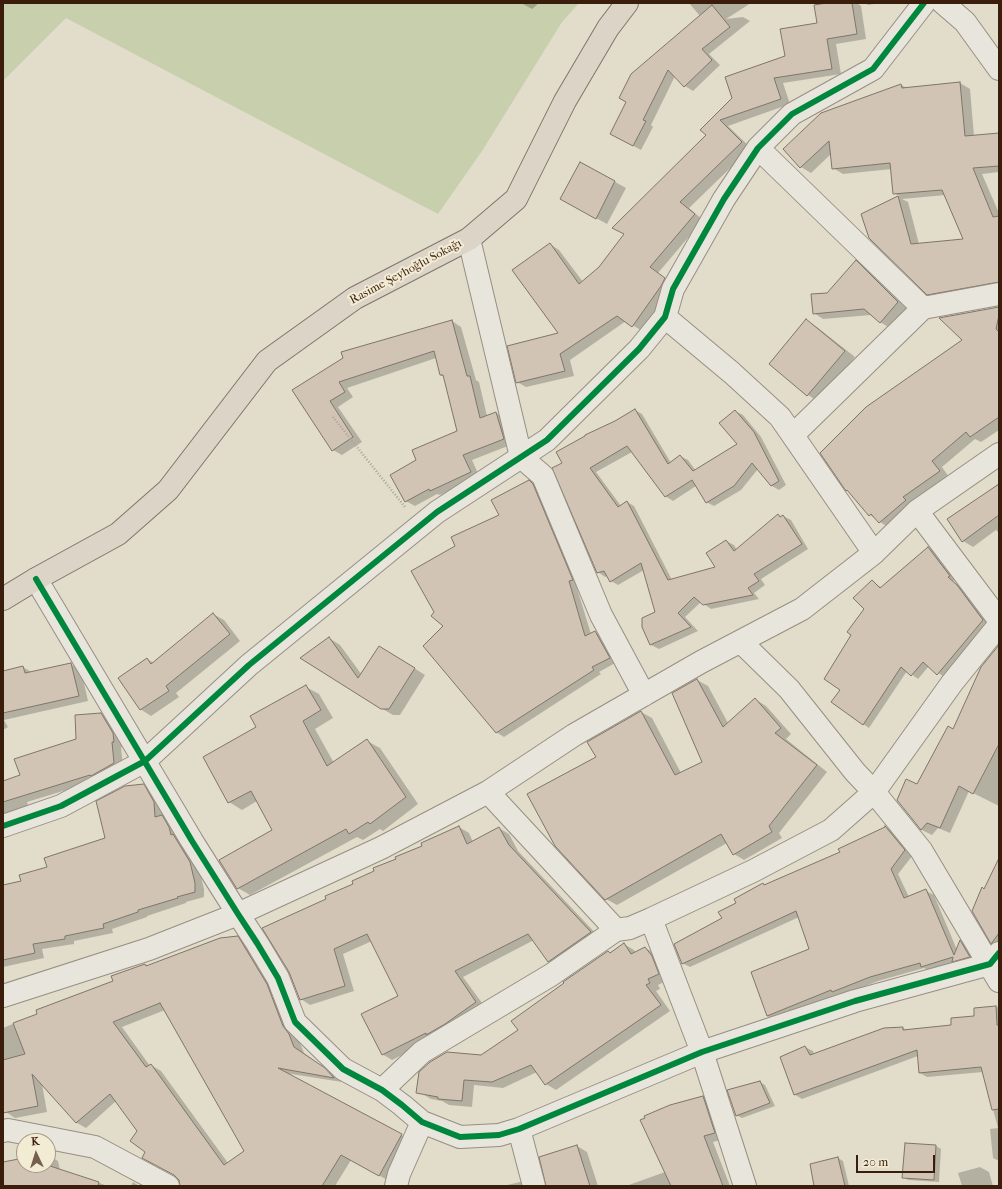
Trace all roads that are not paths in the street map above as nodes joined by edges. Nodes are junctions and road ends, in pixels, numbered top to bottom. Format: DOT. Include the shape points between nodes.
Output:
graph roads {
  1 [pos="627,3"];
  2 [pos="924,3"];
  3 [pos="943,3"];
  4 [pos="999,69"];
  5 [pos="758,148"];
  6 [pos="469,239"];
  7 [pos="999,294"];
  8 [pos="923,308"];
  9 [pos="665,317"];
  10 [pos="793,435"];
  11 [pos="999,454"];
  12 [pos="521,457"];
  13 [pos="917,510"];
  14 [pos="874,553"];
  15 [pos="36,579"];
  16 [pos="3,599"];
  17 [pos="999,620"];
  18 [pos="999,625"];
  19 [pos="741,642"];
  20 [pos="644,695"];
  21 [pos="145,761"];
  22 [pos="488,792"];
  23 [pos="874,792"];
  24 [pos="3,826"];
  25 [pos="238,914"];
  26 [pos="651,919"];
  27 [pos="616,930"];
  28 [pos="996,966"];
  29 [pos="3,996"];
  30 [pos="702,1052"];
  31 [pos="382,1090"];
  32 [pos="422,1122"];
  33 [pos="519,1129"];
  34 [pos="3,1131"];
  35 [pos="168,1186"];
  36 [pos="396,1186"];
  37 [pos="534,1186"];
  38 [pos="745,1186"];
  1 -- 6 [label="main road, Rasime Şeyhoğlu Sokağı" via="608,28 565,101 516,199"];
  2 -- 5 [label="street" via="873,69 792,114"];
  3 -- 4 [label="street" via="965,22"];
  5 -- 8 [label="street"];
  5 -- 9 [label="street" via="724,199 673,288"];
  6 -- 12 [label="street"];
  6 -- 15 [label="main road, Rasime Şeyhoğlu Sokağı" via="355,298 267,361 168,490 118,534"];
  7 -- 8 [label="street"];
  8 -- 10 [label="street"];
  9 -- 10 [label="street" via="780,417"];
  9 -- 12 [label="street" via="639,349 547,440"];
  10 -- 14 [label="street"];
  11 -- 13 [label="street"];
  12 -- 20 [label="street" via="542,476 601,615"];
  12 -- 21 [label="street" via="419,526 249,665"];
  13 -- 14 [label="street"];
  13 -- 17 [label="street"];
  14 -- 19 [label="street" via="802,609"];
  15 -- 16 [label="main road, Rasime Şeyhoğlu Sokağı"];
  15 -- 21 [label="street"];
  18 -- 23 [label="street" via="952,683"];
  19 -- 20 [label="street"];
  19 -- 23 [label="street" via="789,689"];
  20 -- 22 [label="street" via="574,735"];
  21 -- 24 [label="street" via="61,806"];
  21 -- 25 [label="street"];
  22 -- 25 [label="street" via="381,848"];
  22 -- 27 [label="street"];
  23 -- 26 [label="street" via="831,830 753,871"];
  23 -- 28 [label="street" via="921,850"];
  25 -- 29 [label="street" via="149,948"];
  25 -- 31 [label="street" via="278,978 295,1022 343,1069"];
  26 -- 27 [label="street" via="630,928"];
  26 -- 30 [label="street"];
  27 -- 31 [label="street" via="551,975 422,1052"];
  28 -- 30 [label="street" via="855,1001"];
  30 -- 33 [label="street"];
  30 -- 38 [label="street"];
  31 -- 32 [label="street"];
  32 -- 33 [label="street" via="460,1137 498,1135"];
  32 -- 36 [label="street"];
  33 -- 37 [label="street"];
  34 -- 35 [label="street" via="94,1147"];
}
